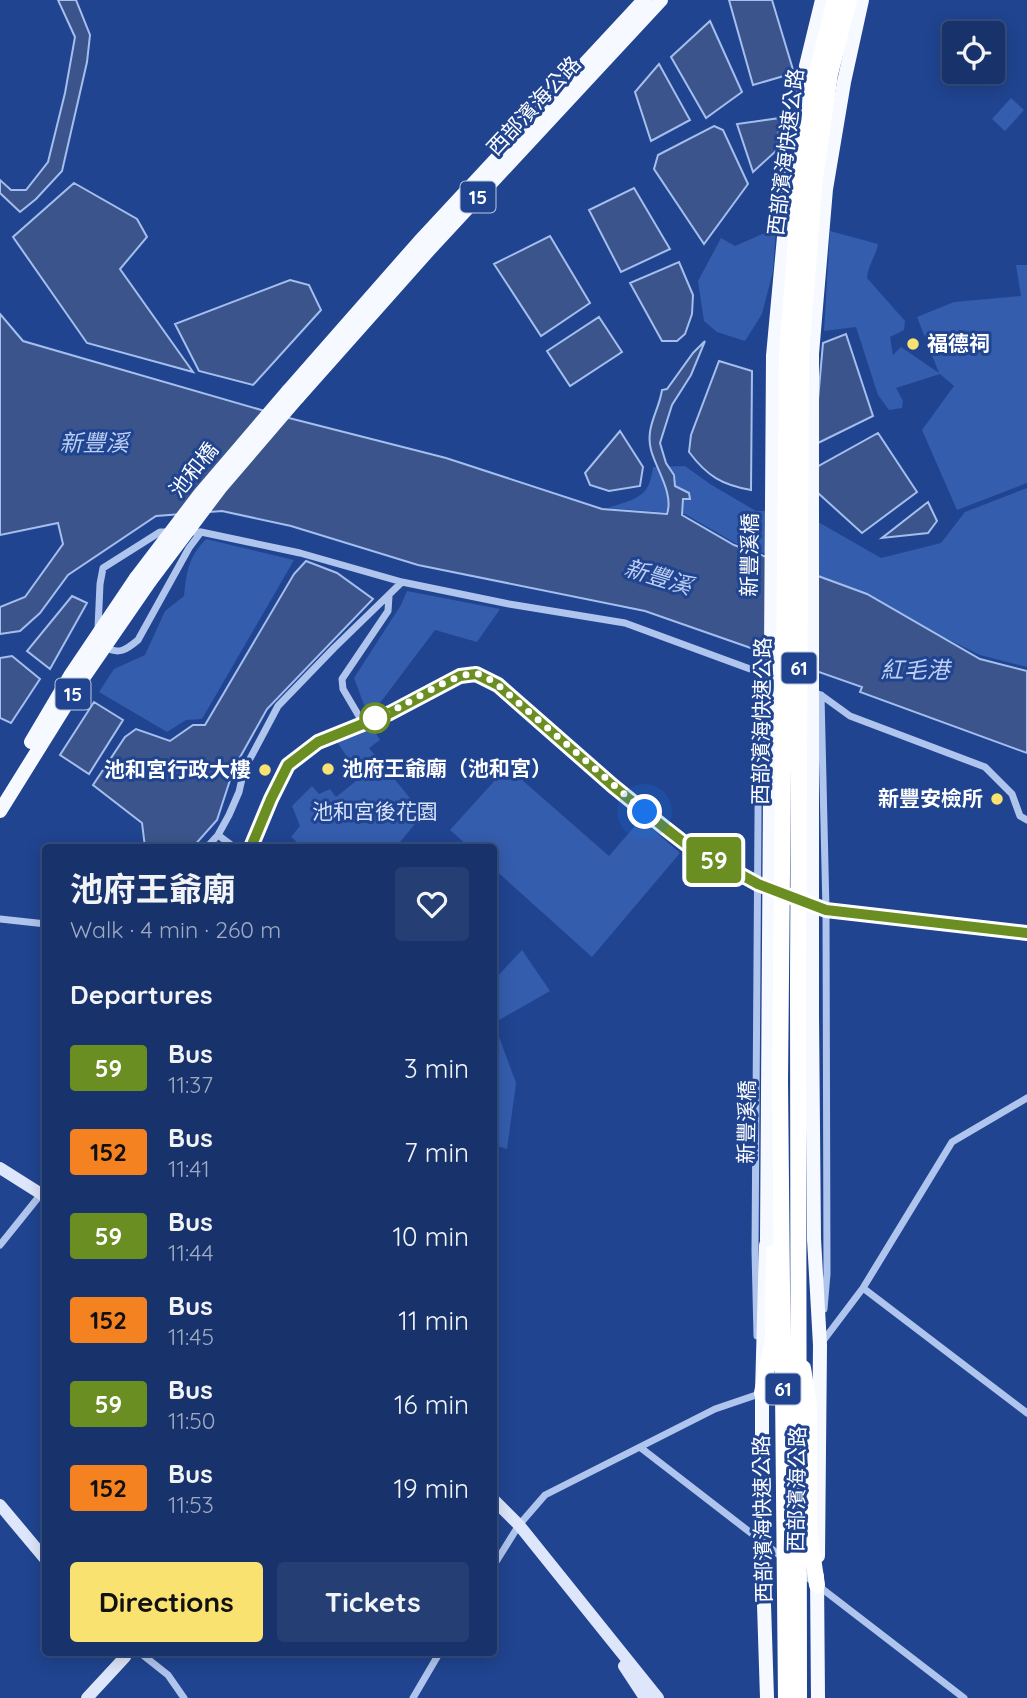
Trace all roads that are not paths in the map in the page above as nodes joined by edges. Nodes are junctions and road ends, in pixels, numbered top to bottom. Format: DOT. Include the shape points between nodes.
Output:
graph roads {
  1 [pos="644,0"];
  2 [pos="662,0"];
  3 [pos="822,0"];
  4 [pos="835,0"];
  5 [pos="849,0"];
  6 [pos="862,0"];
  7 [pos="293,394"];
  8 [pos="176,532"];
  9 [pos="201,532"];
  10 [pos="188,548"];
  11 [pos="402,582"];
  12 [pos="389,596"];
  13 [pos="102,641"];
  14 [pos="759,672"];
  15 [pos="821,695"];
  16 [pos="363,723"];
  17 [pos="758,725"];
  18 [pos="821,727"];
  19 [pos="0,795"];
  20 [pos="0,811"];
  21 [pos="1027,820"];
  22 [pos="218,835"];
  23 [pos="210,844"];
  24 [pos="230,844"];
  25 [pos="252,844"];
  26 [pos="758,884"];
  27 [pos="826,910"];
  28 [pos="0,919"];
  29 [pos="42,924"];
  30 [pos="1027,933"];
  31 [pos="780,1081"];
  32 [pos="1027,1098"];
  33 [pos="0,1168"];
  34 [pos="42,1194"];
  35 [pos="42,1196"];
  36 [pos="766,1240"];
  37 [pos="0,1245"];
  38 [pos="863,1288"];
  39 [pos="799,1341"];
  40 [pos="820,1345"];
  41 [pos="762,1393"];
  42 [pos="1027,1413"];
  43 [pos="641,1448"];
  44 [pos="497,1503"];
  45 [pos="0,1505"];
  46 [pos="519,1525"];
  47 [pos="762,1542"];
  48 [pos="42,1555"];
  49 [pos="497,1560"];
  50 [pos="817,1585"];
  51 [pos="592,1616"];
  52 [pos="128,1656"];
  53 [pos="136,1656"];
  54 [pos="438,1656"];
  55 [pos="766,1694"];
  56 [pos="87,1698"];
  57 [pos="184,1698"];
  58 [pos="413,1698"];
  59 [pos="645,1698"];
  60 [pos="659,1698"];
  61 [pos="786,1698"];
  62 [pos="799,1698"];
  63 [pos="818,1698"];
  64 [pos="964,1698"];
  1 -- 7 [label="main road, 西部濱海公路 / 15" via="419,242"];
  2 -- 7 [label="main road, 西部濱海公路 / 15"];
  3 -- 36 [label="main road, 新豐溪橋 / 61, bridge" via="806,66 789,183 773,356"];
  4 -- 31 [label="highway, 西部濱海快速公路 / 61, bridge" via="816,76 800,189 787,354"];
  5 -- 39 [label="highway, 西部濱海快速公路 / 61, bridge" via="830,74 814,187 801,356"];
  6 -- 40 [label="main road, 西部濱海公路 / 61, bridge" via="826,189 812,354 812,1015"];
  7 -- 13 [label="main road, 池和橋 / 15, bridge" via="143,579"];
  8 -- 9 [label="street"];
  8 -- 10 [label="street"];
  8 -- 13 [label="street" via="160,532 103,568"];
  9 -- 10 [label="street"];
  9 -- 11 [label="street" via="300,553"];
  10 -- 13 [label="street" via="138,640 126,650 114,652"];
  11 -- 12 [label="street"];
  11 -- 14 [label="street" via="625,623"];
  12 -- 16 [label="street" via="388,611 342,679"];
  12 -- 22 [label="street" via="278,706 244,770 239,792"];
  13 -- 19 [label="main road, 15" via="71,676"];
  13 -- 20 [label="main road, 15"];
  14 -- 15 [label="street"];
  14 -- 17 [label="street"];
  15 -- 18 [label="street"];
  15 -- 21 [label="street" via="850,716 985,767 1012,794 1020,816"];
  16 -- 25 [label="street" via="318,742 288,765"];
  16 -- 26 [label="street" via="460,676 485,677 687,845"];
  17 -- 18 [label="street"];
  17 -- 26 [label="street"];
  18 -- 27 [label="street"];
  22 -- 23 [label="street"];
  22 -- 24 [label="street"];
  26 -- 27 [label="street"];
  26 -- 41 [label="street" via="755,1251"];
  27 -- 30 [label="street"];
  27 -- 40 [label="street" via="827,1274"];
  28 -- 29 [label="street"];
  31 -- 41 [label="highway, bridge" via="773,1340"];
  31 -- 61 [label="highway, 西部濱海快速公路 / 61, bridge"];
  32 -- 38 [label="street" via="952,1142"];
  33 -- 34 [label="street"];
  35 -- 37 [label="street"];
  36 -- 41 [label="main road, 西部濱海公路 / 61"];
  38 -- 40 [label="street"];
  38 -- 42 [label="street"];
  39 -- 50 [label="highway, bridge" via="809,1406 809,1531"];
  39 -- 62 [label="highway, 西部濱海快速公路 / 61, bridge"];
  40 -- 50 [label="main road, 西部濱海公路 / 61"];
  41 -- 43 [label="street" via="715,1409"];
  41 -- 47 [label="main road, 西部濱海公路 / 61"];
  43 -- 46 [label="street" via="545,1495"];
  43 -- 47 [label="street"];
  44 -- 46 [label="street"];
  45 -- 48 [label="street"];
  46 -- 49 [label="street"];
  46 -- 51 [label="street"];
  47 -- 50 [label="street"];
  47 -- 55 [label="main road, 西部濱海公路 / 61"];
  50 -- 63 [label="main road, 西部濱海公路 / 61"];
  50 -- 64 [label="street"];
  51 -- 59 [label="street"];
  51 -- 60 [label="street"];
  52 -- 56 [label="street"];
  53 -- 57 [label="street" via="168,1675"];
  54 -- 58 [label="street"];
}
